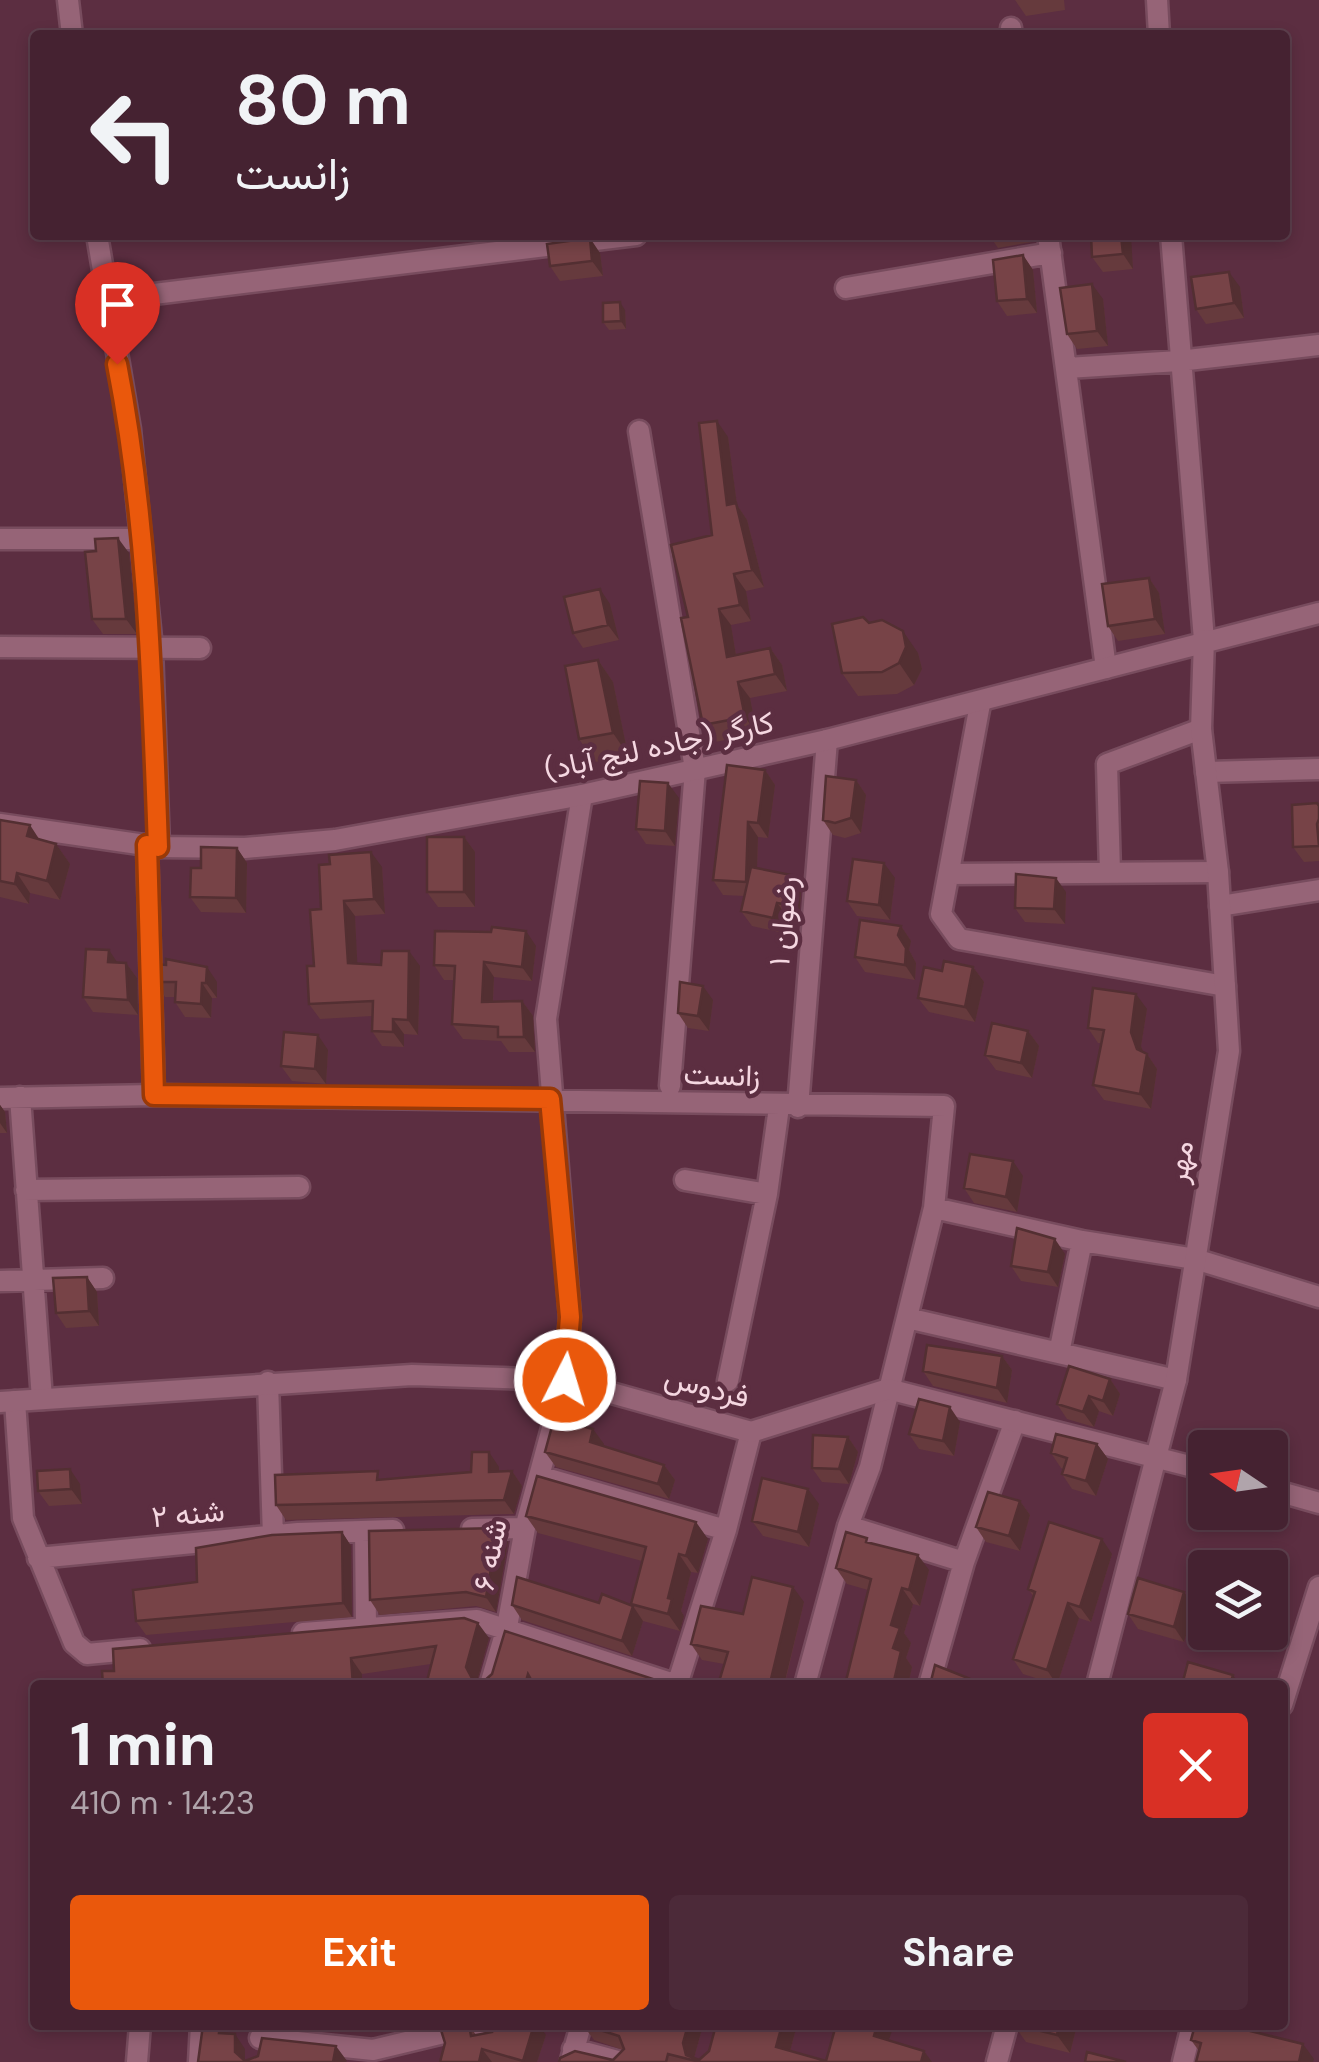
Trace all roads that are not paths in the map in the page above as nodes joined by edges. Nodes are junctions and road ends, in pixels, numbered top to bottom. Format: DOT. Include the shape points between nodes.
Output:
graph roads {
  1 [pos="68,0"];
  2 [pos="1156,0"];
  3 [pos="71,30"];
  4 [pos="1159,30"];
  5 [pos="97,240"];
  6 [pos="595,240"];
  7 [pos="1171,240"];
  8 [pos="1049,244"];
  9 [pos="846,288"];
  10 [pos="104,300"];
  11 [pos="1319,345"];
  12 [pos="1179,362"];
  13 [pos="1067,368"];
  14 [pos="640,431"];
  15 [pos="0,539"];
  16 [pos="141,539"];
  17 [pos="1319,613"];
  18 [pos="1204,640"];
  19 [pos="0,647"];
  20 [pos="152,648"];
  21 [pos="200,648"];
  22 [pos="1106,668"];
  23 [pos="980,704"];
  24 [pos="1202,730"];
  25 [pos="827,740"];
  26 [pos="695,769"];
  27 [pos="1319,769"];
  28 [pos="1206,772"];
  29 [pos="582,795"];
  30 [pos="0,824"];
  31 [pos="153,846"];
  32 [pos="1218,872"];
  33 [pos="1110,873"];
  34 [pos="949,874"];
  35 [pos="1319,890"];
  36 [pos="1220,906"];
  37 [pos="1225,986"];
  38 [pos="670,1086"];
  39 [pos="154,1095"];
  40 [pos="10,1098"];
  41 [pos="550,1099"];
  42 [pos="789,1107"];
  43 [pos="685,1180"];
  44 [pos="299,1187"];
  45 [pos="26,1190"];
  46 [pos="767,1194"];
  47 [pos="934,1208"];
  48 [pos="1082,1241"];
  49 [pos="1195,1259"];
  50 [pos="103,1278"];
  51 [pos="33,1279"];
  52 [pos="0,1280"];
  53 [pos="1319,1296"];
  54 [pos="907,1318"];
  55 [pos="1059,1353"];
  56 [pos="565,1380"];
  57 [pos="1176,1380"];
  58 [pos="728,1381"];
  59 [pos="268,1382"];
  60 [pos="888,1389"];
  61 [pos="42,1399"];
  62 [pos="8,1401"];
  63 [pos="1016,1421"];
  64 [pos="751,1432"];
  65 [pos="1156,1456"];
  66 [pos="1188,1465"];
  67 [pos="539,1476"];
  68 [pos="1288,1494"];
  69 [pos="1319,1503"];
  70 [pos="848,1526"];
  71 [pos="525,1528"];
  72 [pos="405,1530"];
  73 [pos="445,1530"];
  74 [pos="726,1530"];
  75 [pos="365,1531"];
  76 [pos="273,1536"];
  77 [pos="38,1558"];
  78 [pos="964,1562"];
  79 [pos="1319,1587"];
  80 [pos="366,1626"];
  81 [pos="507,1627"];
  82 [pos="286,1634"];
  83 [pos="167,1646"];
  84 [pos="619,1664"];
  85 [pos="491,1680"];
  86 [pos="613,1680"];
  87 [pos="663,1680"];
  88 [pos="679,1680"];
  89 [pos="806,1680"];
  90 [pos="930,1680"];
  91 [pos="1098,1680"];
  92 [pos="1288,1686"];
  93 [pos="139,2030"];
  94 [pos="201,2030"];
  95 [pos="460,2030"];
  96 [pos="580,2030"];
  97 [pos="1006,2030"];
  98 [pos="1191,2030"];
  99 [pos="261,2031"];
  100 [pos="372,2056"];
  101 [pos="572,2056"];
  102 [pos="136,2062"];
  103 [pos="198,2062"];
  104 [pos="258,2062"];
  105 [pos="621,2062"];
  106 [pos="996,2062"];
  107 [pos="1183,2062"];
  1 -- 3 [label="street"];
  2 -- 4 [label="street"];
  5 -- 10 [label="street"];
  6 -- 10 [label="street"];
  7 -- 12 [label="street, مهر"];
  8 -- 9 [label="street"];
  8 -- 13 [label="street"];
  10 -- 16 [label="street" via="130,428"];
  11 -- 12 [label="street"];
  12 -- 13 [label="street"];
  12 -- 18 [label="street, مهر"];
  13 -- 22 [label="street"];
  14 -- 26 [label="street"];
  15 -- 16 [label="street"];
  16 -- 20 [label="street"];
  17 -- 18 [label="street, کارگر (جاده لنج آباد)"];
  18 -- 22 [label="street, کارگر (جاده لنج آباد)"];
  18 -- 24 [label="street, مهر"];
  19 -- 20 [label="street"];
  20 -- 21 [label="street"];
  20 -- 31 [label="street"];
  22 -- 23 [label="street, کارگر (جاده لنج آباد)"];
  23 -- 25 [label="street, کارگر (جاده لنج آباد)"];
  23 -- 34 [label="street"];
  24 -- 28 [label="street, مهر"];
  24 -- 33 [label="street" via="1107,764"];
  25 -- 26 [label="street, کارگر (جاده لنج آباد)"];
  25 -- 42 [label="street, رضوان ۱"];
  26 -- 29 [label="street, کارگر (جاده لنج آباد)"];
  26 -- 38 [label="street"];
  27 -- 28 [label="street"];
  28 -- 32 [label="street, مهر"];
  29 -- 31 [label="street, کارگر (جاده لنج آباد)" via="336,840 246,848"];
  29 -- 41 [label="street" via="546,1019"];
  30 -- 31 [label="street, کارگر (جاده لنج آباد)"];
  31 -- 39 [label="street"];
  32 -- 33 [label="street"];
  32 -- 36 [label="street, مهر"];
  33 -- 34 [label="street"];
  34 -- 37 [label="street" via="941,914 959,940"];
  35 -- 36 [label="street"];
  36 -- 37 [label="street, مهر"];
  37 -- 49 [label="street, مهر" via="1229,1051"];
  39 -- 40 [label="street, زانست"];
  39 -- 41 [label="street, زانست"];
  40 -- 45 [label="street"];
  41 -- 42 [label="street, زانست"];
  41 -- 56 [label="street" via="570,1317"];
  42 -- 46 [label="street, رضوان ۱"];
  42 -- 47 [label="street, زانست" via="944,1106"];
  43 -- 46 [label="street"];
  44 -- 45 [label="street"];
  45 -- 51 [label="street"];
  46 -- 58 [label="street, رضوان ۱"];
  47 -- 48 [label="street"];
  47 -- 54 [label="street"];
  48 -- 49 [label="street"];
  48 -- 55 [label="street"];
  49 -- 53 [label="street"];
  49 -- 57 [label="street, مهر"];
  50 -- 51 [label="street"];
  51 -- 52 [label="street"];
  51 -- 61 [label="street"];
  54 -- 55 [label="street"];
  54 -- 60 [label="street"];
  55 -- 57 [label="street"];
  56 -- 59 [label="street, فردوس" via="412,1375"];
  56 -- 64 [label="street, فردوس"];
  56 -- 67 [label="street, شنه ۶"];
  57 -- 65 [label="street, مهر"];
  59 -- 61 [label="street, فردوس"];
  59 -- 76 [label="street"];
  60 -- 63 [label="street"];
  60 -- 64 [label="street, فردوس"];
  60 -- 70 [label="street"];
  61 -- 62 [label="street, فردوس"];
  62 -- 77 [label="street" via="23,1518"];
  63 -- 65 [label="street"];
  63 -- 78 [label="street"];
  64 -- 74 [label="street"];
  65 -- 66 [label="street"];
  65 -- 91 [label="street, مهر"];
  67 -- 71 [label="street, شنه ۶"];
  67 -- 74 [label="street"];
  68 -- 69 [label="street"];
  70 -- 78 [label="street"];
  70 -- 89 [label="street"];
  71 -- 73 [label="street"];
  71 -- 81 [label="street, شنه ۶"];
  72 -- 75 [label="street, شنه ۲"];
  74 -- 88 [label="street"];
  75 -- 76 [label="street, شنه ۲"];
  75 -- 80 [label="street"];
  76 -- 77 [label="street, شنه ۲"];
  77 -- 83 [label="street" via="74,1643 87,1654"];
  78 -- 90 [label="street"];
  79 -- 92 [label="street"];
  80 -- 81 [label="street" via="477,1620"];
  80 -- 82 [label="street"];
  81 -- 84 [label="street"];
  81 -- 85 [label="street, شنه ۶"];
  84 -- 86 [label="street"];
  84 -- 87 [label="street"];
  93 -- 102 [label="street"];
  94 -- 103 [label="street"];
  95 -- 100 [label="street"];
  96 -- 101 [label="street"];
  97 -- 106 [label="street"];
  98 -- 107 [label="street"];
  99 -- 100 [label="street"];
  99 -- 104 [label="street"];
  101 -- 105 [label="street"];
}
